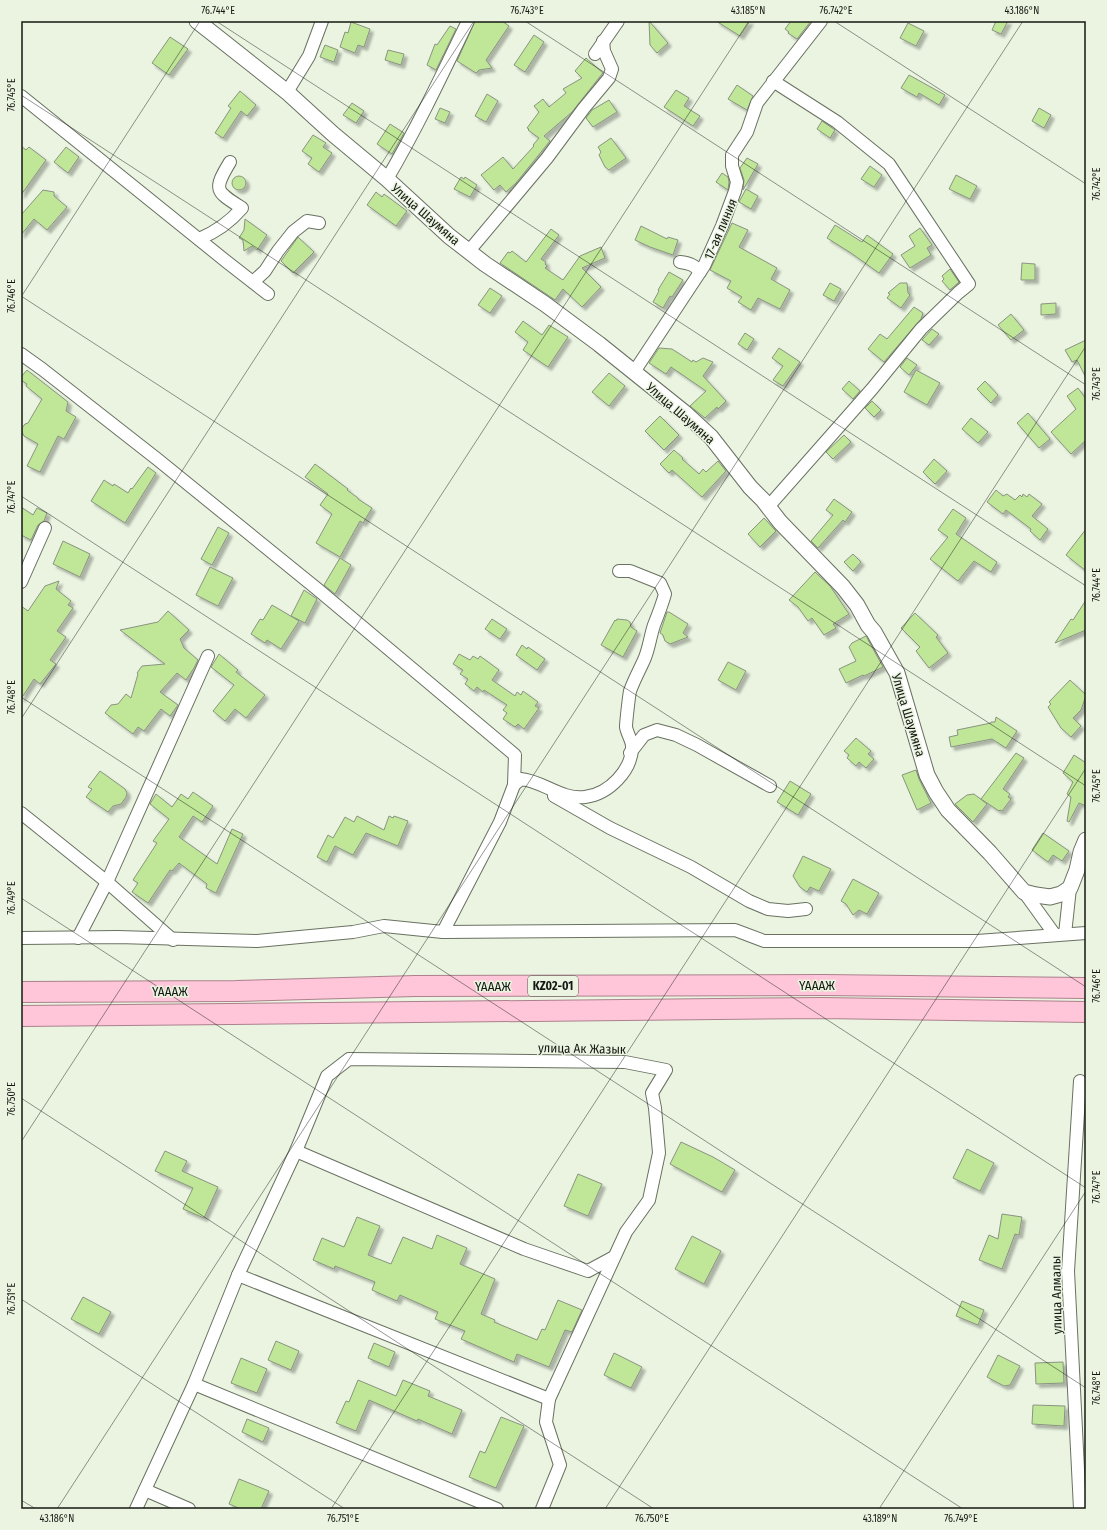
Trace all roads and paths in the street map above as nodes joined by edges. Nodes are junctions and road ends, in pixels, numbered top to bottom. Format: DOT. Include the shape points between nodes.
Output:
graph roads {
  1 [pos="197,21"];
  2 [pos="322,21"];
  3 [pos="468,21"];
  4 [pos="618,21"];
  5 [pos="821,21"];
  6 [pos="603,41"];
  7 [pos="595,54"];
  8 [pos="774,81"];
  9 [pos="287,92"];
  10 [pos="21,96"];
  11 [pos="230,162"];
  12 [pos="387,179"];
  13 [pos="320,223"];
  14 [pos="199,240"];
  15 [pos="469,251"];
  16 [pos="680,262"];
  17 [pos="700,272"];
  18 [pos="253,282"];
  19 [pos="268,294"];
  20 [pos="21,354"];
  21 [pos="634,372"];
  22 [pos="768,507"];
  23 [pos="46,528"];
  24 [pos="619,572"];
  25 [pos="21,582"];
  26 [pos="208,656"];
  27 [pos="630,753"];
  28 [pos="514,785"];
  29 [pos="543,786"];
  30 [pos="770,786"];
  31 [pos="21,813"];
  32 [pos="1086,840"];
  33 [pos="107,882"];
  34 [pos="1070,888"];
  35 [pos="1024,892"];
  36 [pos="806,908"];
  37 [pos="443,932"];
  38 [pos="1086,933"];
  39 [pos="1060,935"];
  40 [pos="21,938"];
  41 [pos="78,938"];
  42 [pos="173,940"];
  43 [pos="1086,988"];
  44 [pos="21,992"];
  45 [pos="1086,1012"];
  46 [pos="21,1016"];
  47 [pos="1080,1081"];
  48 [pos="296,1151"];
  49 [pos="614,1257"];
  50 [pos="238,1275"];
  51 [pos="194,1384"];
  52 [pos="549,1399"];
  53 [pos="145,1490"];
  54 [pos="136,1509"];
  55 [pos="189,1509"];
  56 [pos="497,1509"];
  57 [pos="542,1509"];
  58 [pos="1080,1509"];
  1 -- 9 [label="street, Улица Шаумяна"];
  2 -- 9 [label="street" via="308,56"];
  3 -- 12 [label="street" via="416,128"];
  4 -- 6 [label="street"];
  5 -- 8 [label="street, 17-ая линия"];
  6 -- 7 [label="street"];
  6 -- 15 [label="street" via="604,51 612,69 609,78 547,158"];
  8 -- 17 [label="street, 17-ая линия" via="757,103 747,132 732,155 736,191"];
  8 -- 22 [label="street" via="838,122 889,164 969,284 922,329"];
  9 -- 12 [label="street, Улица Шаумяна"];
  10 -- 14 [label="street"];
  11 -- 14 [label="street" via="221,177 219,190 242,208 214,233"];
  12 -- 15 [label="street, Улица Шаумяна"];
  13 -- 18 [label="street" via="308,221 293,232 265,271"];
  14 -- 18 [label="street"];
  15 -- 21 [label="street, Улица Шаумяна" via="593,339"];
  16 -- 17 [label="street" via="689,263"];
  17 -- 21 [label="street, 17-ая линия"];
  18 -- 19 [label="street"];
  20 -- 28 [label="street" via="163,464 516,755"];
  21 -- 22 [label="street, Улица Шаумяна" via="711,437"];
  22 -- 35 [label="street, Улица Шаумяна" via="857,605 897,673 927,775 936,792 948,810"];
  23 -- 25 [label="street"];
  24 -- 27 [label="street" via="630,571 660,583 665,594 644,660 629,693 626,728 632,744"];
  26 -- 33 [label="street"];
  27 -- 29 [label="street" via="617,781 598,793 572,797"];
  27 -- 30 [label="street" via="644,735 657,730 697,745"];
  28 -- 29 [label="street" via="521,779"];
  28 -- 37 [label="street" via="500,822"];
  29 -- 36 [label="street" via="555,797 610,828 691,867 749,901 768,909 788,911"];
  31 -- 33 [label="street"];
  32 -- 34 [label="street"];
  33 -- 41 [label="street"];
  33 -- 42 [label="street"];
  34 -- 35 [label="street" via="1050,897"];
  34 -- 39 [label="street"];
  35 -- 39 [label="street"];
  37 -- 39 [label="street" via="734,930 764,941 977,941"];
  37 -- 42 [label="street" via="384,926 353,932 257,942"];
  38 -- 39 [label="street"];
  40 -- 41 [label="street"];
  41 -- 42 [label="street"];
  43 -- 44 [label="highway, ҮАААЖ / KZ02-01" via="822,985 415,986 236,991"];
  45 -- 46 [label="highway, ҮАААЖ / KZ02-01" via="822,1008"];
  47 -- 58 [label="street, улица Алмалы" via="1068,1271"];
  48 -- 49 [label="street" via="524,1249 588,1271"];
  48 -- 49 [label="street, улица Ак Жазык" via="327,1076 348,1059 625,1062 666,1070 652,1093 659,1153 649,1200 626,1232"];
  48 -- 50 [label="street"];
  49 -- 52 [label="street, улица Ак Жазык"];
  50 -- 51 [label="street"];
  50 -- 52 [label="street"];
  51 -- 53 [label="street"];
  51 -- 56 [label="street"];
  52 -- 57 [label="street, улица Ак Жазык" via="546,1422 560,1465"];
  53 -- 54 [label="street"];
  53 -- 55 [label="street"];
}
